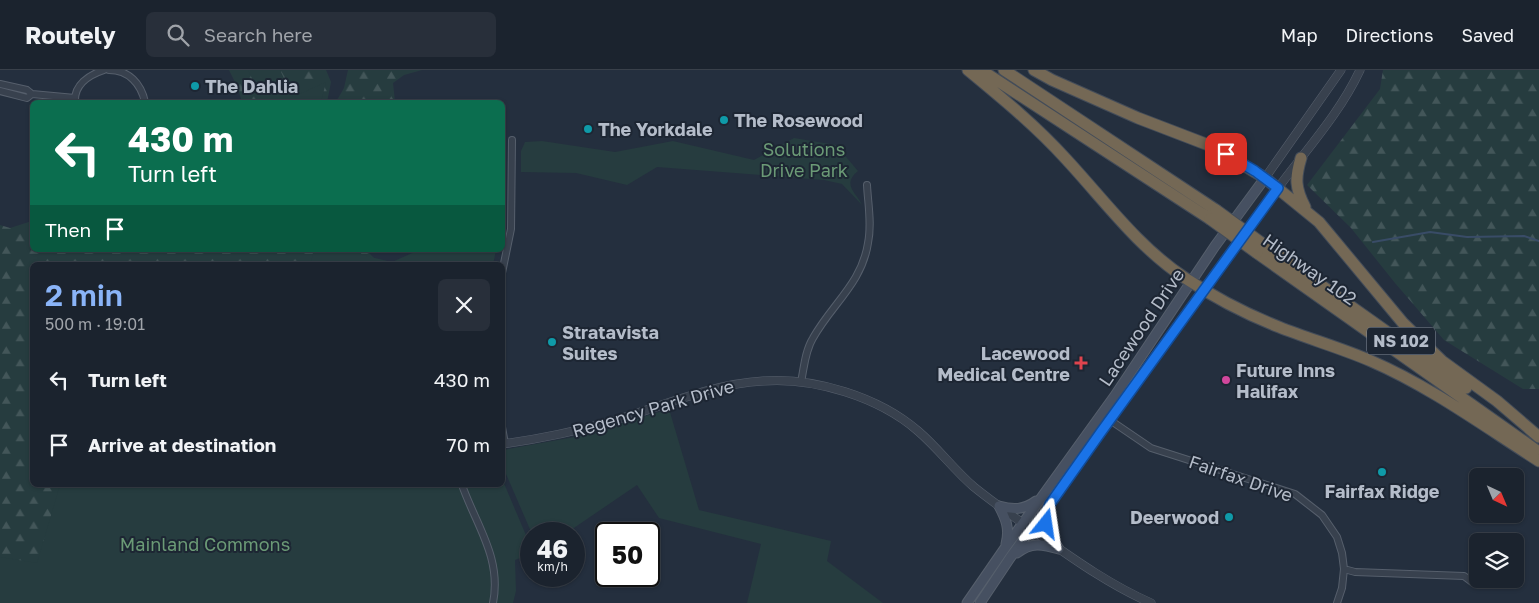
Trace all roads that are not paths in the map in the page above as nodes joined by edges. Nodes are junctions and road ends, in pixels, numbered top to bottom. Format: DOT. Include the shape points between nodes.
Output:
graph roads {
  1 [pos="104,70"];
  2 [pos="109,70"];
  3 [pos="968,70"];
  4 [pos="981,70"];
  5 [pos="1004,70"];
  6 [pos="1034,70"];
  7 [pos="1341,70"];
  8 [pos="1360,70"];
  9 [pos="0,84"];
  10 [pos="0,91"];
  11 [pos="32,94"];
  12 [pos="75,100"];
  13 [pos="144,100"];
  14 [pos="512,140"];
  15 [pos="1301,158"];
  16 [pos="1265,178"];
  17 [pos="867,185"];
  18 [pos="1278,188"];
  19 [pos="1309,213"];
  20 [pos="1213,214"];
  21 [pos="1260,248"];
  22 [pos="504,262"];
  23 [pos="1191,282"];
  24 [pos="1204,290"];
  25 [pos="801,382"];
  26 [pos="1101,414"];
  27 [pos="1110,420"];
  28 [pos="1539,438"];
  29 [pos="505,444"];
  30 [pos="1539,453"];
  31 [pos="1539,461"];
  32 [pos="463,487"];
  33 [pos="466,487"];
  34 [pos="466,496"];
  35 [pos="1043,497"];
  36 [pos="1050,504"];
  37 [pos="999,506"];
  38 [pos="1027,526"];
  39 [pos="1005,548"];
  40 [pos="1059,549"];
  41 [pos="1010,558"];
  42 [pos="1344,569"];
  43 [pos="1469,580"];
  44 [pos="493,603"];
  45 [pos="967,603"];
  46 [pos="980,603"];
  47 [pos="1151,603"];
  48 [pos="1337,603"];
  1 -- 12 [label="street" via="84,80"];
  2 -- 13 [label="street" via="126,74 136,81"];
  3 -- 23 [label="highway" via="1064,157 1139,240"];
  4 -- 20 [label="highway, Highway 102 / NS 102"];
  5 -- 20 [label="highway, Highway 102 / NS 102"];
  6 -- 16 [label="highway" via="1138,118 1211,146"];
  7 -- 16 [label="street, Lacewood Drive"];
  8 -- 15 [label="street, Lacewood Drive" via="1339,106"];
  9 -- 11 [label="street"];
  10 -- 11 [label="street" via="27,98"];
  11 -- 12 [label="street"];
  14 -- 22 [label="street" via="511,229"];
  15 -- 18 [label="street, Lacewood Drive"];
  15 -- 19 [label="highway" via="1296,183"];
  16 -- 18 [label="highway"];
  16 -- 23 [label="main road, Lacewood Drive"];
  17 -- 25 [label="street" via="869,242 863,263 851,286 812,340"];
  18 -- 19 [label="highway"];
  18 -- 24 [label="main road, Lacewood Drive"];
  19 -- 28 [label="highway" via="1403,323 1442,361 1497,401"];
  20 -- 21 [label="highway, Highway 102 / NS 102, bridge"];
  21 -- 28 [label="highway, Highway 102 / NS 102"];
  21 -- 30 [label="highway, Highway 102 / NS 102"];
  23 -- 24 [label="highway"];
  23 -- 26 [label="main road, Lacewood Drive"];
  24 -- 27 [label="main road, Lacewood Drive"];
  24 -- 31 [label="highway" via="1234,308 1370,360 1421,385"];
  25 -- 29 [label="street, Regency Park Drive" via="764,381 719,387 604,423"];
  25 -- 37 [label="street, Regency Park Drive" via="848,393 899,418"];
  26 -- 27 [label="street, Fairfax Drive"];
  26 -- 35 [label="main road, Lacewood Drive"];
  27 -- 36 [label="main road, Lacewood Drive"];
  27 -- 42 [label="street, Fairfax Drive" via="1151,448 1294,494 1322,515 1337,537"];
  32 -- 34 [label="street"];
  33 -- 34 [label="street"];
  34 -- 44 [label="street" via="492,558 495,578"];
  35 -- 37 [label="main road" via="1023,508"];
  35 -- 38 [label="main road, Lacewood Drive"];
  36 -- 38 [label="main road, Lacewood Drive"];
  36 -- 40 [label="main road" via="1046,524"];
  37 -- 38 [label="street, Regency Park Drive"];
  37 -- 39 [label="main road" via="1007,522"];
  38 -- 39 [label="main road, Lacewood Drive"];
  38 -- 40 [label="street, Regency Park Drive"];
  38 -- 41 [label="main road, Lacewood Drive"];
  39 -- 45 [label="main road, Lacewood Drive"];
  40 -- 41 [label="main road" via="1031,545"];
  40 -- 47 [label="street, Regency Park Drive" via="1097,575"];
  41 -- 46 [label="main road, Lacewood Drive"];
  42 -- 43 [label="street" via="1464,576"];
  42 -- 48 [label="street, Fairfax Drive"];
}
